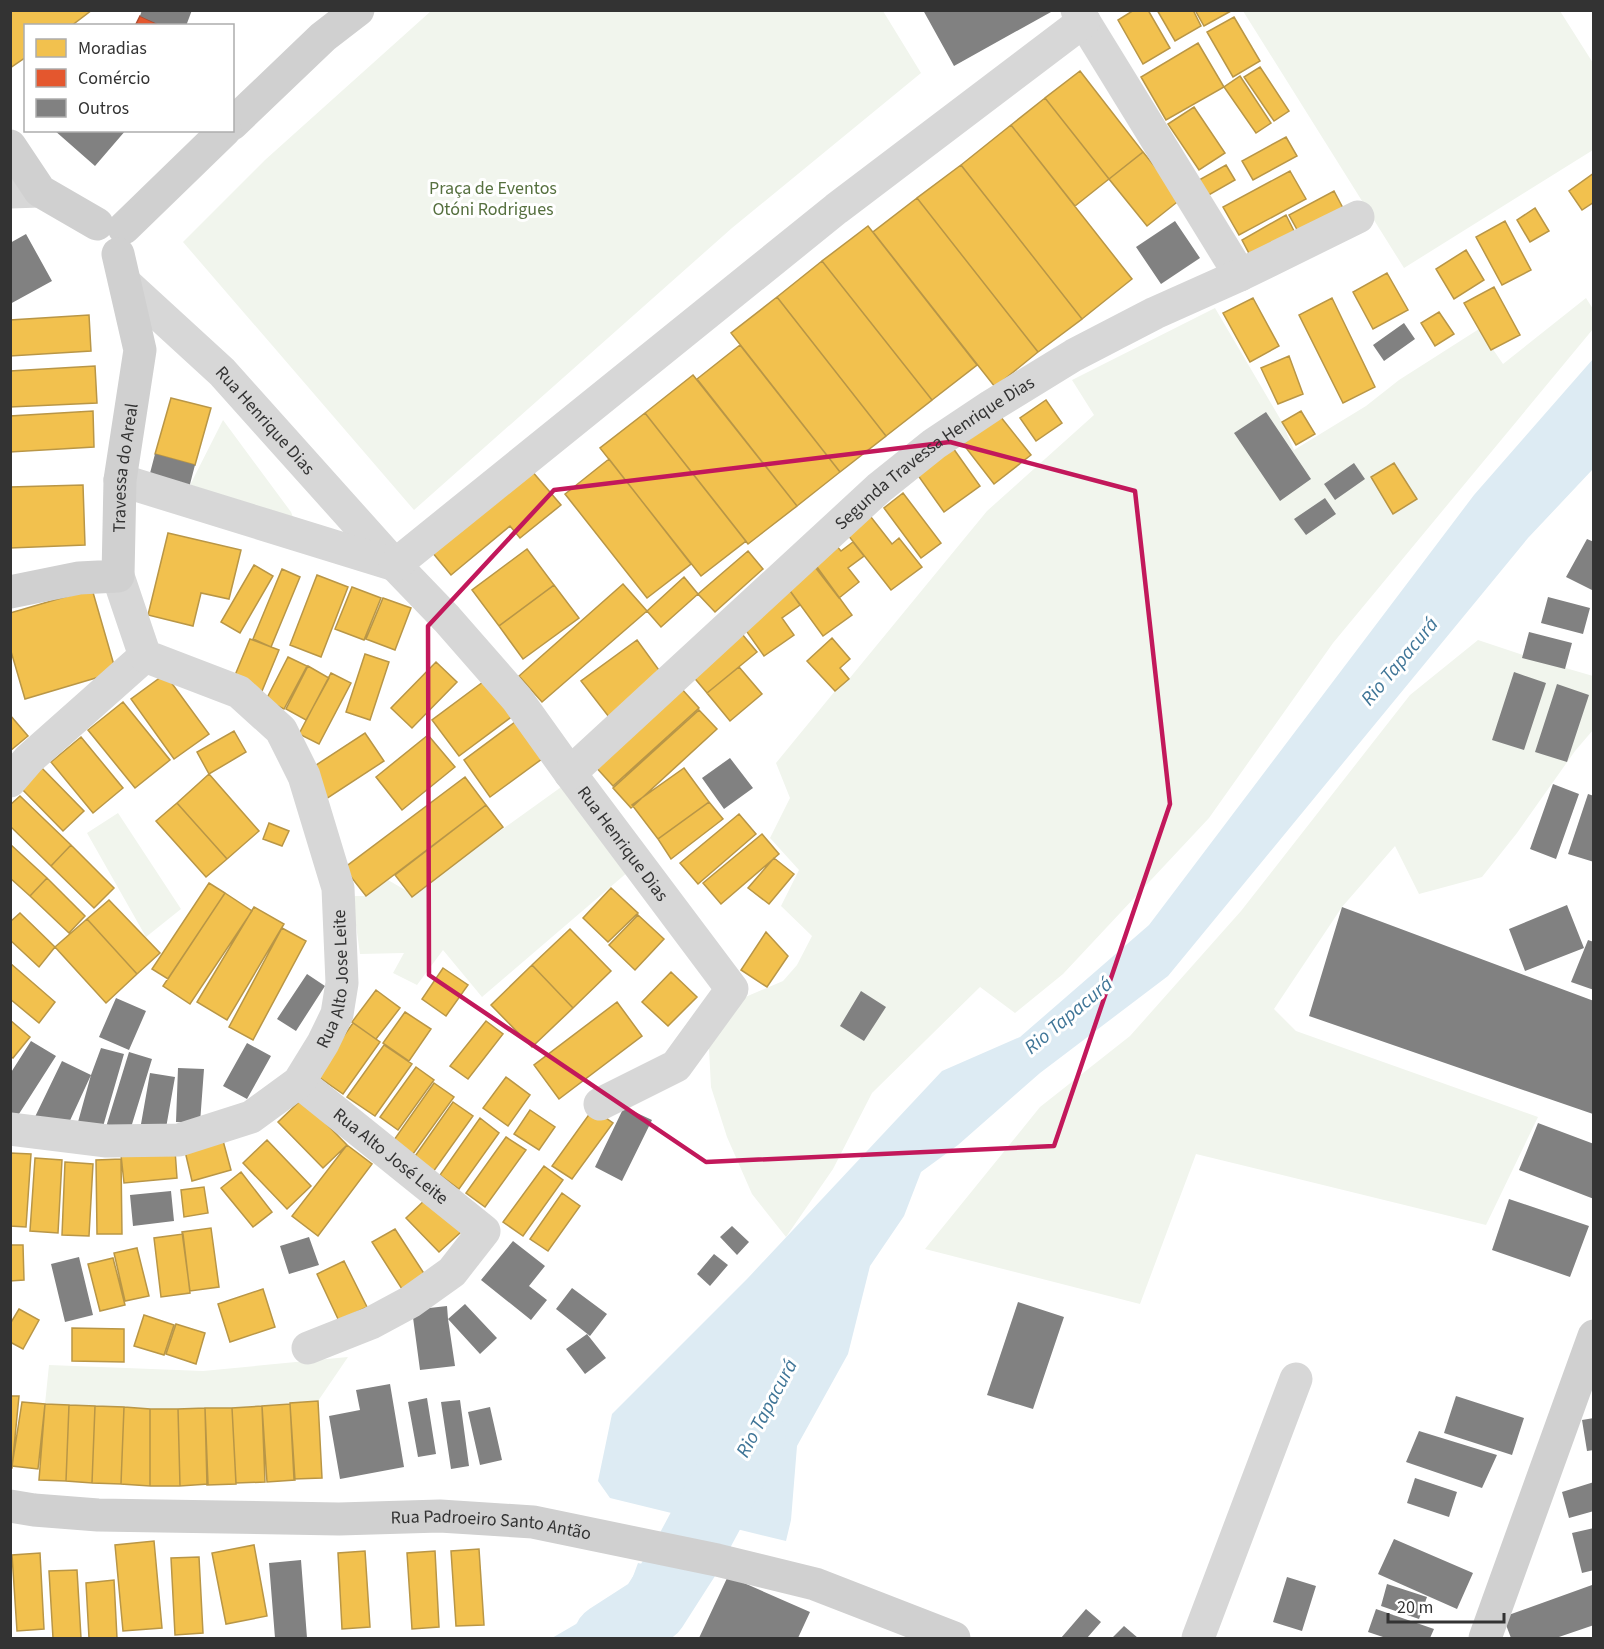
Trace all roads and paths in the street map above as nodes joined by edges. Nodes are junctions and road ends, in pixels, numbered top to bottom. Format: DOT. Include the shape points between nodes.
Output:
graph roads {
  1 [pos="358,10"];
  2 [pos="1080,16"];
  3 [pos="328,24"];
  4 [pos="234,122"];
  5 [pos="223,132"];
  6 [pos="10,146"];
  7 [pos="25,191"];
  8 [pos="1358,217"];
  9 [pos="116,248"];
  10 [pos="1240,275"];
  11 [pos="120,480"];
  12 [pos="395,565"];
  13 [pos="118,576"];
  14 [pos="10,592"];
  15 [pos="145,656"];
  16 [pos="570,773"];
  17 [pos="10,781"];
  18 [pos="299,1082"];
  19 [pos="600,1104"];
  20 [pos="10,1129"];
  21 [pos="1593,1336"];
  22 [pos="308,1348"];
  23 [pos="1296,1379"];
  24 [pos="10,1506"];
  25 [pos="954,1638"];
  26 [pos="1198,1638"];
  27 [pos="1485,1638"];
  1 -- 3 [label="main road"];
  2 -- 10 [label="street"];
  2 -- 12 [label="street"];
  3 -- 4 [label="main road"];
  5 -- 9 [label="main road"];
  6 -- 7 [label="main road"];
  7 -- 9 [label="main road"];
  8 -- 10 [label="street, Segunda Travessa Henrique Dias"];
  9 -- 11 [label="main road, Travessa do Areal" via="140,350"];
  9 -- 12 [label="street, Rua Henrique Dias"];
  10 -- 16 [label="street, Segunda Travessa Henrique Dias" via="1074,355 934,444 879,488"];
  11 -- 12 [label="street, Rua Henrique Dias"];
  11 -- 13 [label="main road, Travessa do Areal"];
  12 -- 16 [label="street, Rua Henrique Dias" via="517,699"];
  13 -- 14 [label="main road" via="79,578"];
  13 -- 15 [label="street"];
  15 -- 17 [label="street" via="29,759"];
  15 -- 18 [label="street, Rua Alto Jose Leite" via="239,692 281,730 304,776 338,888 342,983 337,1014"];
  16 -- 19 [label="street, Rua Henrique Dias" via="732,989 676,1066"];
  18 -- 20 [label="street, Rua Alto Jose Leite" via="251,1117 179,1140 107,1141"];
  18 -- 22 [label="street, Rua Alto José Leite" via="484,1231 452,1272 410,1302 371,1323"];
  21 -- 27 [label="main road"];
  23 -- 26 [label="street"];
  24 -- 25 [label="main road, Rua Padroeiro Santo Antão" via="98,1515 339,1519 440,1516 533,1522 815,1584"];
}
